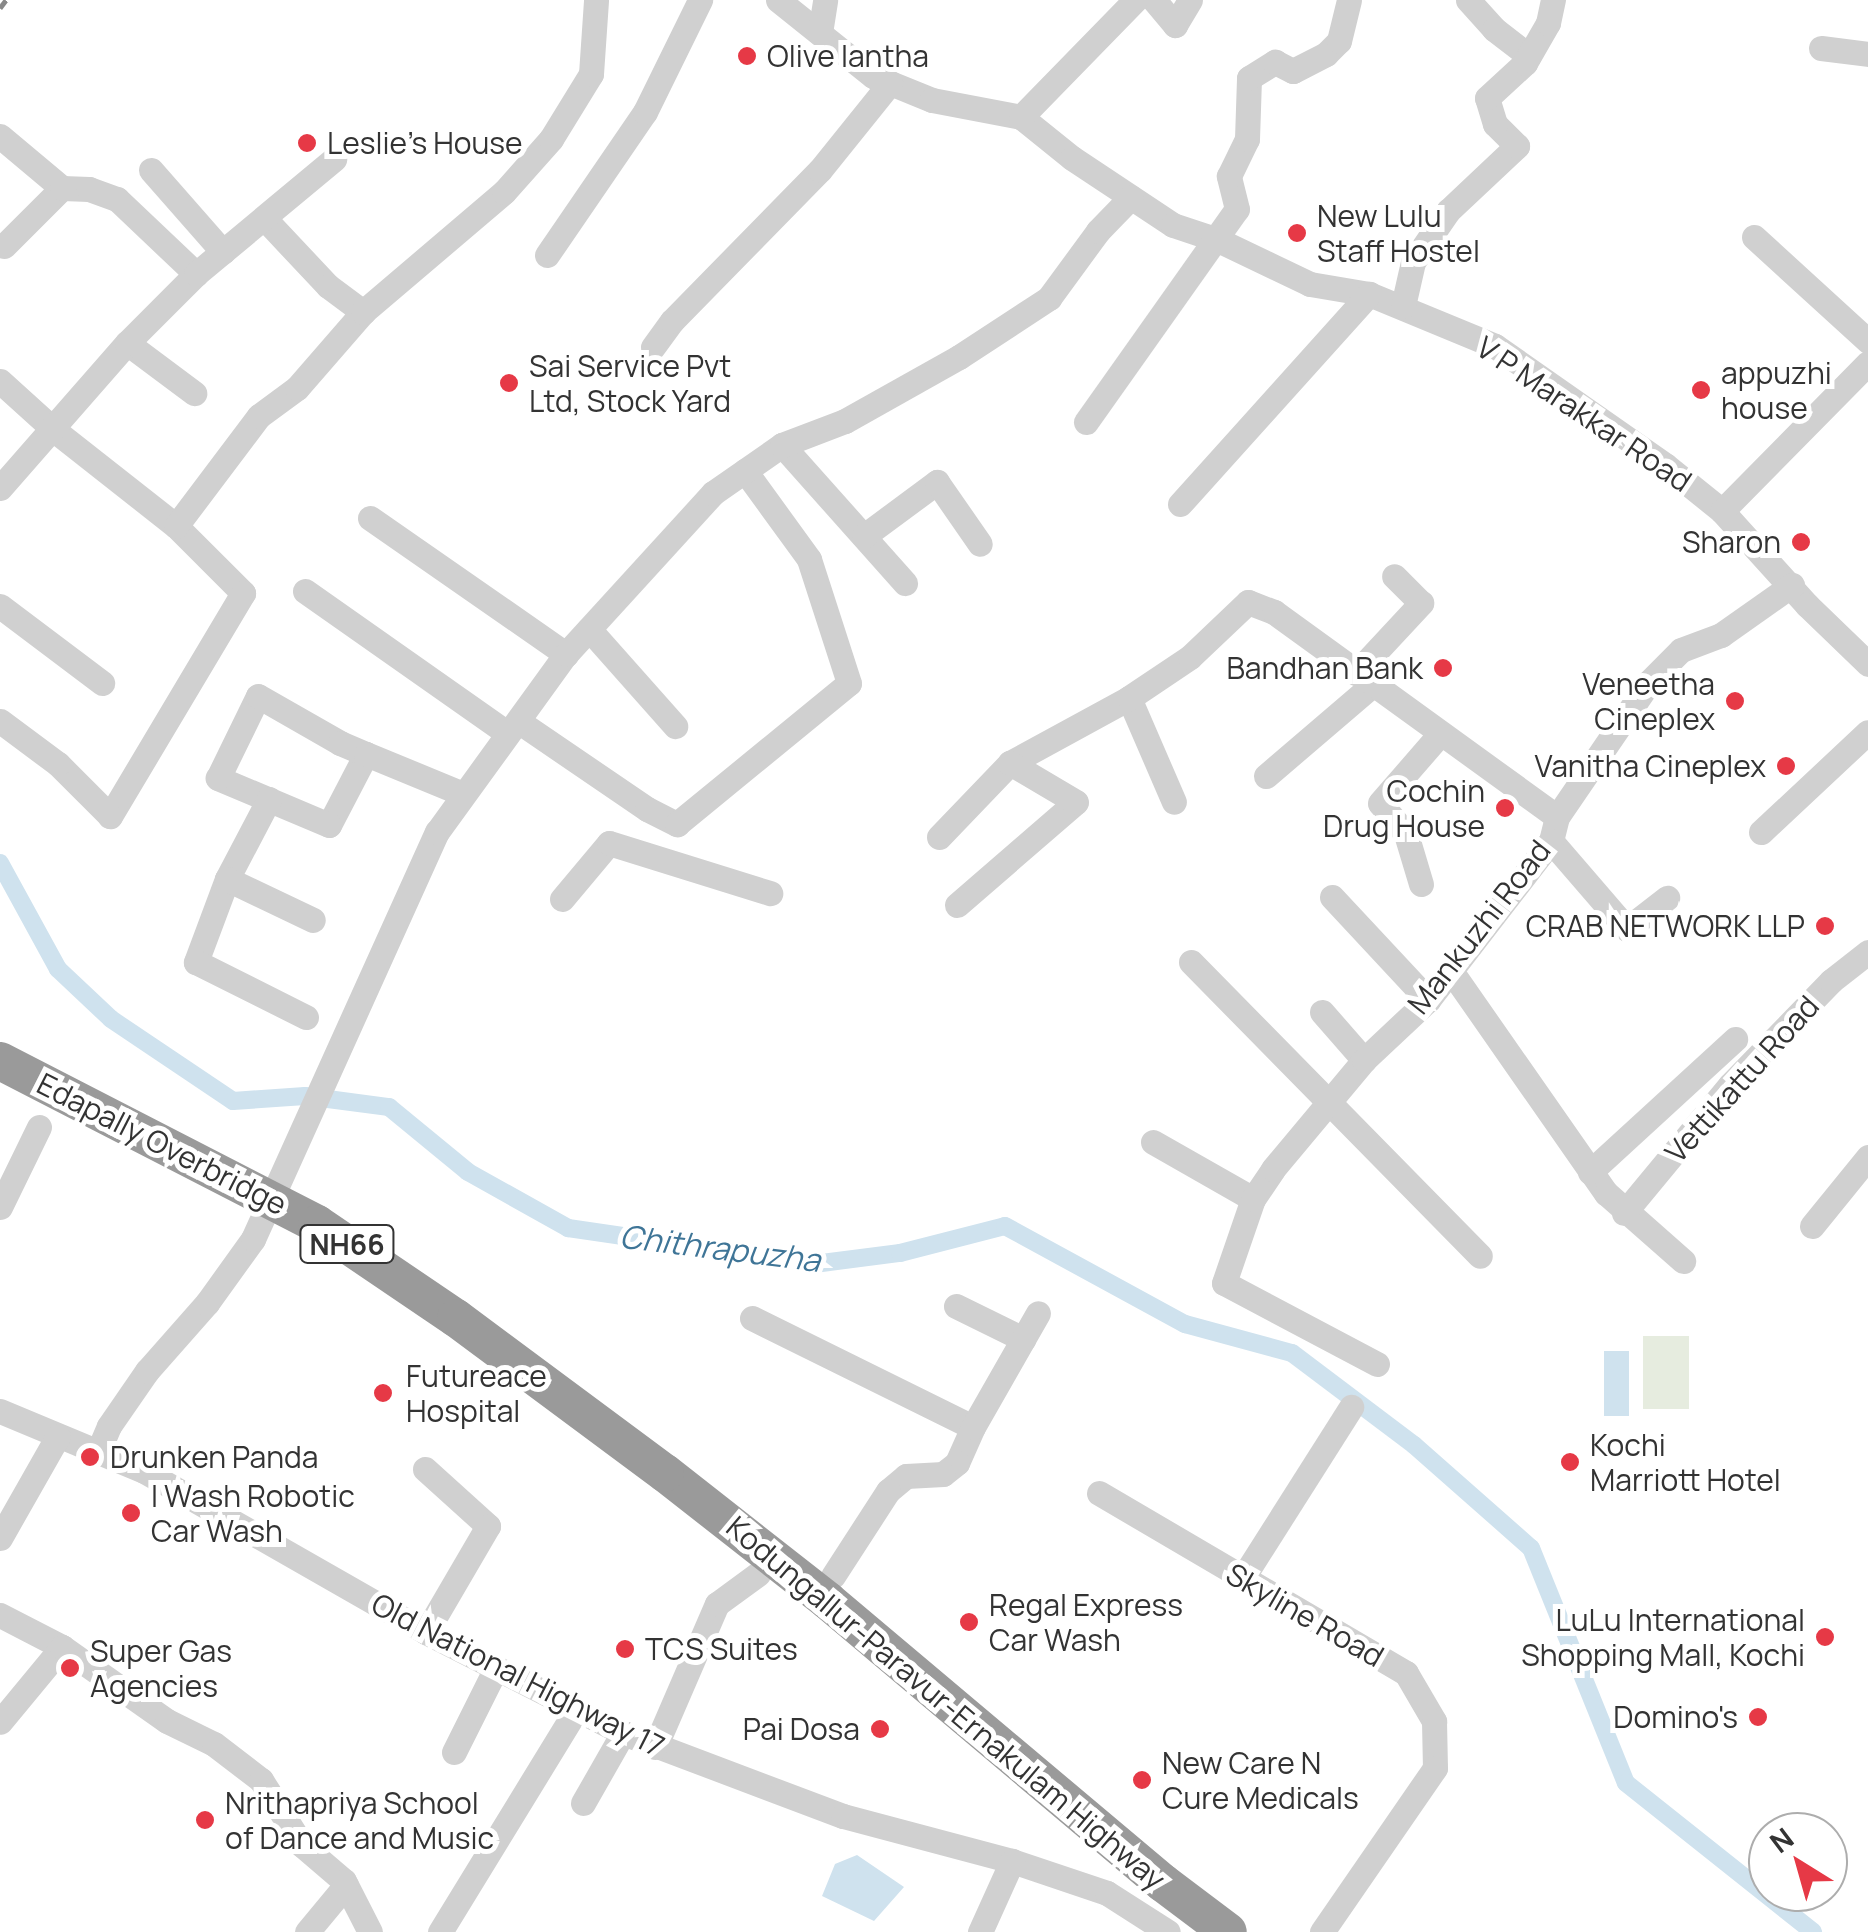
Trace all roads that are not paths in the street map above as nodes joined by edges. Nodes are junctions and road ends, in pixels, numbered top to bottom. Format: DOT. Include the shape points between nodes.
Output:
graph roads {
  1 [pos="596,0"];
  2 [pos="700,0"];
  3 [pos="778,0"];
  4 [pos="825,0"];
  5 [pos="1135,0"];
  6 [pos="1154,0"];
  7 [pos="1190,0"];
  8 [pos="1349,0"];
  9 [pos="1468,0"];
  10 [pos="1553,0"];
  11 [pos="820,34"];
  12 [pos="1821,48"];
  13 [pos="1868,54"];
  14 [pos="1530,56"];
  15 [pos="890,83"];
  16 [pos="1022,117"];
  17 [pos="0,136"];
  18 [pos="334,159"];
  19 [pos="152,170"];
  20 [pos="62,188"];
  21 [pos="1132,197"];
  22 [pos="264,218"];
  23 [pos="1754,237"];
  24 [pos="1218,240"];
  25 [pos="4,246"];
  26 [pos="223,252"];
  27 [pos="547,255"];
  28 [pos="196,274"];
  29 [pos="1368,294"];
  30 [pos="1403,306"];
  31 [pos="363,312"];
  32 [pos="1868,341"];
  33 [pos="127,343"];
  34 [pos="652,347"];
  35 [pos="1868,363"];
  36 [pos="0,382"];
  37 [pos="194,392"];
  38 [pos="1086,422"];
  39 [pos="54,430"];
  40 [pos="782,445"];
  41 [pos="745,471"];
  42 [pos="0,488"];
  43 [pos="1180,504"];
  44 [pos="1722,511"];
  45 [pos="370,518"];
  46 [pos="176,526"];
  47 [pos="864,536"];
  48 [pos="980,544"];
  49 [pos="1394,576"];
  50 [pos="905,583"];
  51 [pos="1792,585"];
  52 [pos="304,591"];
  53 [pos="0,606"];
  54 [pos="588,629"];
  55 [pos="566,654"];
  56 [pos="1868,664"];
  57 [pos="1364,679"];
  58 [pos="102,683"];
  59 [pos="1128,698"];
  60 [pos="0,721"];
  61 [pos="675,726"];
  62 [pos="512,727"];
  63 [pos="1868,732"];
  64 [pos="1440,734"];
  65 [pos="366,754"];
  66 [pos="1010,763"];
  67 [pos="1266,776"];
  68 [pos="463,794"];
  69 [pos="269,798"];
  70 [pos="1174,802"];
  71 [pos="1554,829"];
  72 [pos="1761,832"];
  73 [pos="939,838"];
  74 [pos="227,880"];
  75 [pos="1422,884"];
  76 [pos="770,893"];
  77 [pos="1332,897"];
  78 [pos="1667,898"];
  79 [pos="562,899"];
  80 [pos="957,904"];
  81 [pos="313,920"];
  82 [pos="1868,952"];
  83 [pos="1191,962"];
  84 [pos="1451,970"];
  85 [pos="1428,1000"];
  86 [pos="1322,1012"];
  87 [pos="306,1017"];
  88 [pos="1735,1039"];
  89 [pos="1364,1060"];
  90 [pos="0,1061"];
  91 [pos="1330,1102"];
  92 [pos="39,1128"];
  93 [pos="1154,1142"];
  94 [pos="1868,1157"];
  95 [pos="1590,1172"];
  96 [pos="1253,1199"];
  97 [pos="0,1207"];
  98 [pos="1624,1213"];
  99 [pos="1812,1226"];
  100 [pos="1480,1256"];
  101 [pos="1683,1261"];
  102 [pos="956,1306"];
  103 [pos="1038,1314"];
  104 [pos="752,1318"];
  105 [pos="1023,1339"];
  106 [pos="1377,1364"];
  107 [pos="1351,1407"];
  108 [pos="0,1411"];
  109 [pos="973,1428"];
  110 [pos="58,1436"];
  111 [pos="98,1452"];
  112 [pos="424,1469"];
  113 [pos="665,1474"];
  114 [pos="1099,1494"];
  115 [pos="0,1538"];
  116 [pos="758,1574"];
  117 [pos="833,1576"];
  118 [pos="1242,1579"];
  119 [pos="0,1615"];
  120 [pos="426,1632"];
  121 [pos="62,1647"];
  122 [pos="496,1668"];
  123 [pos="576,1710"];
  124 [pos="0,1722"];
  125 [pos="623,1733"];
  126 [pos="656,1748"];
  127 [pos="454,1752"];
  128 [pos="583,1803"];
  129 [pos="1012,1861"];
  130 [pos="346,1885"];
  131 [pos="307,1932"];
  132 [pos="370,1932"];
  133 [pos="440,1932"];
  134 [pos="980,1932"];
  135 [pos="1168,1932"];
  136 [pos="1228,1932"];
  137 [pos="1322,1932"];
  1 -- 31 [label="street" via="591,74 551,138 504,192"];
  2 -- 27 [label="street" via="645,112"];
  3 -- 11 [label="street, V P Marakkar Road"];
  4 -- 11 [label="street"];
  5 -- 16 [label="street"];
  6 -- 7 [label="street" via="1175,25"];
  8 -- 24 [label="street" via="1339,40 1326,54 1294,70 1275,62 1249,78 1248,139 1229,176 1237,210"];
  9 -- 14 [label="street"];
  10 -- 14 [label="street"];
  11 -- 15 [label="street, V P Marakkar Road"];
  12 -- 13 [label="street"];
  14 -- 30 [label="street" via="1487,98 1495,124 1517,146 1448,211 1413,262"];
  15 -- 16 [label="street, V P Marakkar Road" via="932,100"];
  15 -- 34 [label="street" via="820,170"];
  16 -- 21 [label="street, V P Marakkar Road"];
  17 -- 20 [label="street"];
  18 -- 22 [label="street"];
  19 -- 26 [label="street"];
  20 -- 25 [label="street"];
  20 -- 28 [label="street" via="98,190 117,199"];
  21 -- 24 [label="street, V P Marakkar Road" via="1173,225"];
  21 -- 40 [label="street" via="1049,298 845,421"];
  22 -- 26 [label="street"];
  22 -- 31 [label="street" via="328,286"];
  23 -- 32 [label="street"];
  24 -- 29 [label="street, V P Marakkar Road" via="1310,284"];
  24 -- 38 [label="street"];
  26 -- 28 [label="street"];
  28 -- 33 [label="street"];
  29 -- 30 [label="street, V P Marakkar Road"];
  29 -- 43 [label="street"];
  30 -- 44 [label="street, V P Marakkar Road" via="1495,346"];
  31 -- 46 [label="street" via="297,388 259,416"];
  33 -- 37 [label="street"];
  33 -- 39 [label="street"];
  35 -- 44 [label="street"];
  36 -- 39 [label="street"];
  39 -- 42 [label="street"];
  39 -- 46 [label="street"];
  40 -- 41 [label="street"];
  40 -- 47 [label="street"];
  41 -- 54 [label="street" via="713,492"];
  41 -- 62 [label="street" via="809,559 849,683 678,824"];
  44 -- 51 [label="street, V P Marakkar Road"];
  45 -- 55 [label="street"];
  46 -- 60 [label="street" via="243,594 110,816 58,764"];
  47 -- 48 [label="street" via="937,482"];
  47 -- 50 [label="street"];
  49 -- 57 [label="street" via="1421,603"];
  51 -- 56 [label="street, V P Marakkar Road"];
  51 -- 71 [label="street, Mankuzhi Road" via="1721,635 1681,650 1649,682"];
  52 -- 62 [label="street"];
  53 -- 58 [label="street"];
  54 -- 55 [label="street"];
  54 -- 61 [label="street"];
  55 -- 62 [label="street"];
  57 -- 59 [label="street" via="1262,604 1248,602 1190,657"];
  57 -- 64 [label="street"];
  57 -- 67 [label="street"];
  59 -- 66 [label="street"];
  59 -- 70 [label="street"];
  62 -- 68 [label="street"];
  63 -- 72 [label="street"];
  64 -- 71 [label="street"];
  64 -- 75 [label="street" via="1380,802 1406,834"];
  65 -- 68 [label="street"];
  65 -- 69 [label="street" via="328,825"];
  65 -- 69 [label="street" via="258,696 218,778"];
  66 -- 73 [label="street"];
  66 -- 80 [label="street" via="1076,802"];
  68 -- 111 [label="street" via="418,866 281,1180 235,1267 147,1371"];
  69 -- 74 [label="street"];
  71 -- 78 [label="street" via="1627,929"];
  71 -- 84 [label="street, Mankuzhi Road"];
  74 -- 81 [label="street"];
  74 -- 87 [label="street" via="196,962"];
  76 -- 79 [label="street" via="609,843"];
  77 -- 85 [label="street"];
  82 -- 98 [label="street, Vettikattu Road" via="1730,1085"];
  83 -- 91 [label="street"];
  84 -- 85 [label="street, Mankuzhi Road"];
  84 -- 95 [label="street"];
  85 -- 89 [label="street, Mankuzhi Road"];
  86 -- 89 [label="street"];
  88 -- 95 [label="street"];
  89 -- 91 [label="street, Mankuzhi Road"];
  90 -- 113 [label="highway, Edapally Overbridge / NH66, bridge" via="317,1224"];
  91 -- 96 [label="street, Mankuzhi Road"];
  91 -- 100 [label="street"];
  92 -- 97 [label="street"];
  93 -- 96 [label="street"];
  94 -- 99 [label="street"];
  95 -- 98 [label="street"];
  96 -- 106 [label="street, Mankuzhi Road" via="1224,1284"];
  98 -- 101 [label="street"];
  102 -- 105 [label="street"];
  103 -- 105 [label="street"];
  104 -- 109 [label="street"];
  105 -- 109 [label="street"];
  107 -- 118 [label="street"];
  108 -- 110 [label="street, Old National Highway 17"];
  109 -- 117 [label="street" via="957,1463 942,1474 906,1476 888,1491"];
  110 -- 111 [label="street, Old National Highway 17"];
  110 -- 115 [label="street"];
  111 -- 120 [label="street, Old National Highway 17" via="144,1470"];
  112 -- 120 [label="street" via="488,1526"];
  113 -- 136 [label="highway, Kodungallur-Paravur-Ernakulam Highway / NH66"];
  114 -- 118 [label="street, Skyline Road"];
  116 -- 126 [label="street" via="718,1604"];
  118 -- 137 [label="street, Skyline Road" via="1406,1673 1434,1721 1435,1768"];
  119 -- 121 [label="street"];
  120 -- 122 [label="street, Old National Highway 17"];
  121 -- 124 [label="street"];
  121 -- 130 [label="street" via="261,1780 302,1845"];
  122 -- 123 [label="street, Old National Highway 17"];
  122 -- 127 [label="street"];
  123 -- 125 [label="street, Old National Highway 17"];
  123 -- 133 [label="street"];
  125 -- 126 [label="street, Old National Highway 17"];
  125 -- 128 [label="street"];
  126 -- 129 [label="street, Old National Highway 17" via="842,1816"];
  129 -- 134 [label="street"];
  129 -- 135 [label="street, Old National Highway 17" via="1107,1893"];
  130 -- 131 [label="street"];
  130 -- 132 [label="street"];
}
